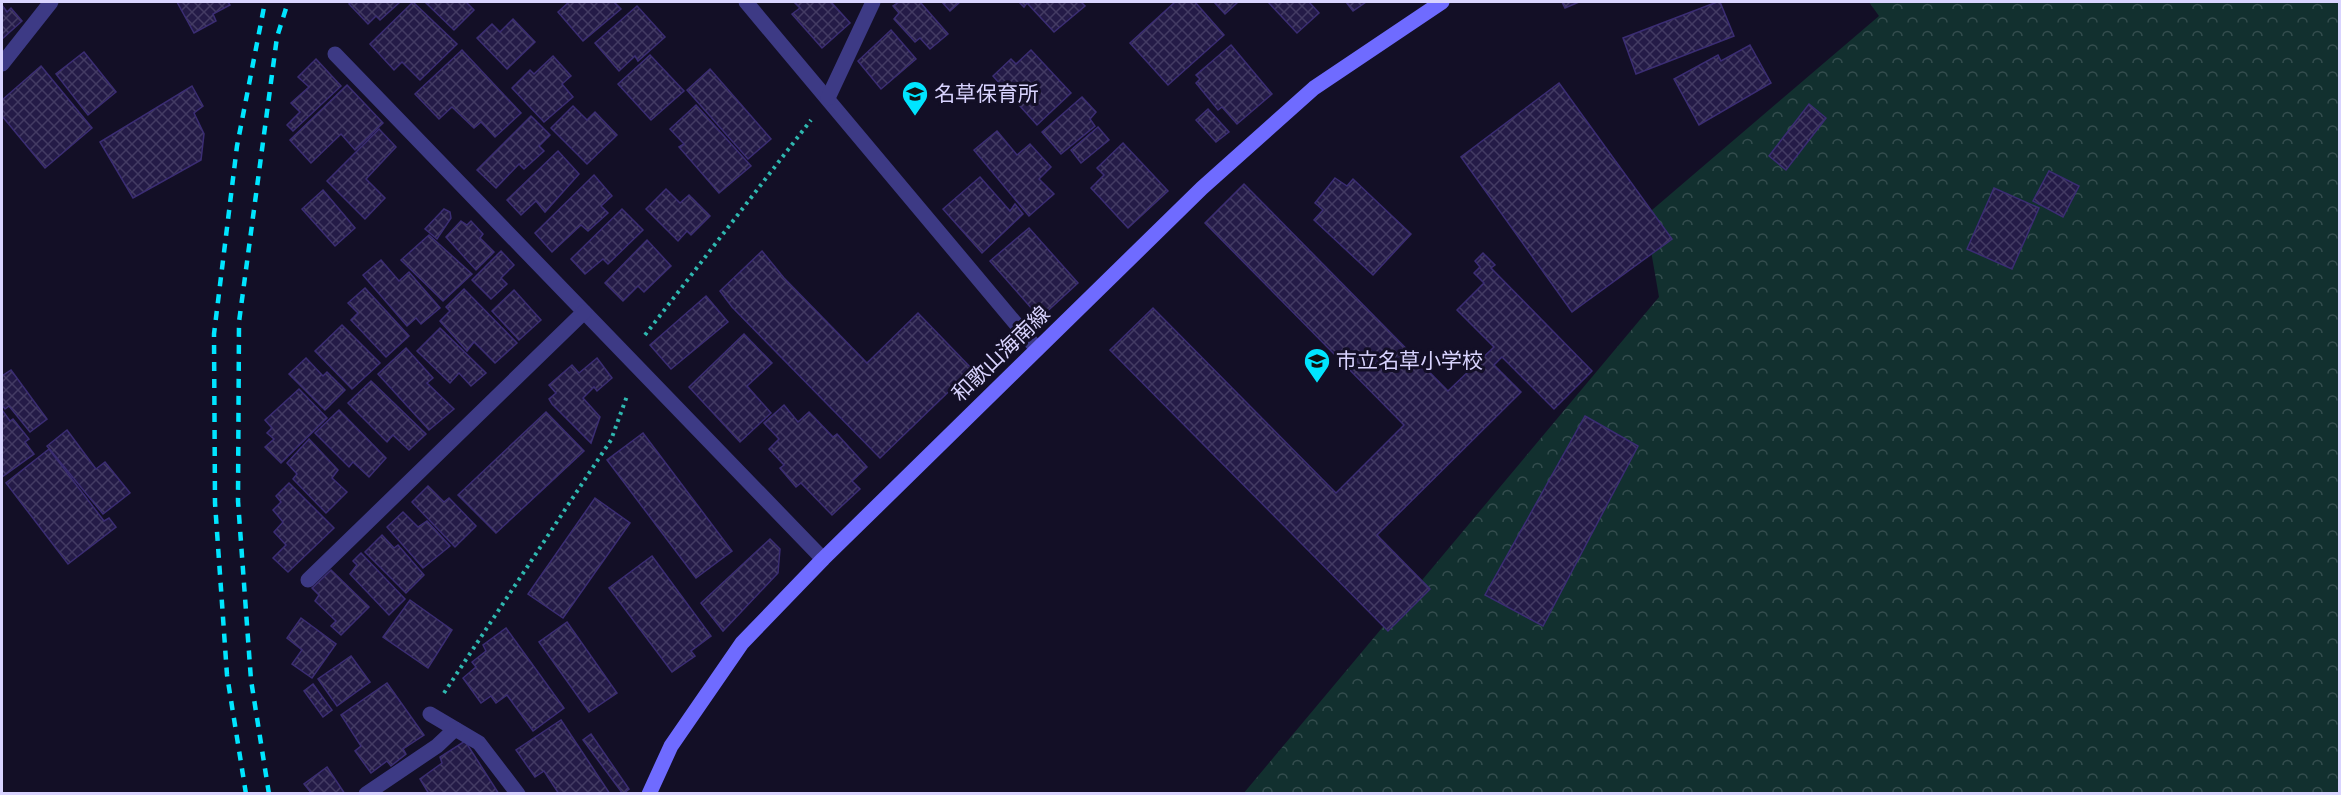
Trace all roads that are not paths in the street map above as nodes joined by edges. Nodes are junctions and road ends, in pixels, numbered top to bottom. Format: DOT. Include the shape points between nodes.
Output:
graph roads {
  1 [pos="51,2"];
  2 [pos="746,2"];
  3 [pos="873,2"];
  4 [pos="1442,2"];
  5 [pos="335,54"];
  6 [pos="2,64"];
  7 [pos="828,98"];
  8 [pos="584,312"];
  9 [pos="1037,349"];
  10 [pos="822,559"];
  11 [pos="308,580"];
  12 [pos="430,714"];
  13 [pos="455,729"];
  14 [pos="366,794"];
  15 [pos="518,794"];
  16 [pos="649,794"];
  1 -- 6 [label="street"];
  2 -- 7 [label="street"];
  3 -- 7 [label="street"];
  4 -- 9 [label="main road, 和歌山海南線" via="1314,88 1202,188"];
  5 -- 8 [label="street"];
  7 -- 9 [label="street"];
  8 -- 10 [label="street"];
  8 -- 11 [label="street"];
  9 -- 10 [label="main road, 和歌山海南線"];
  10 -- 16 [label="main road, 和歌山海南線" via="742,643 671,746"];
  12 -- 13 [label="street"];
  13 -- 14 [label="street" via="437,746"];
  13 -- 15 [label="street" via="479,743"];
}
